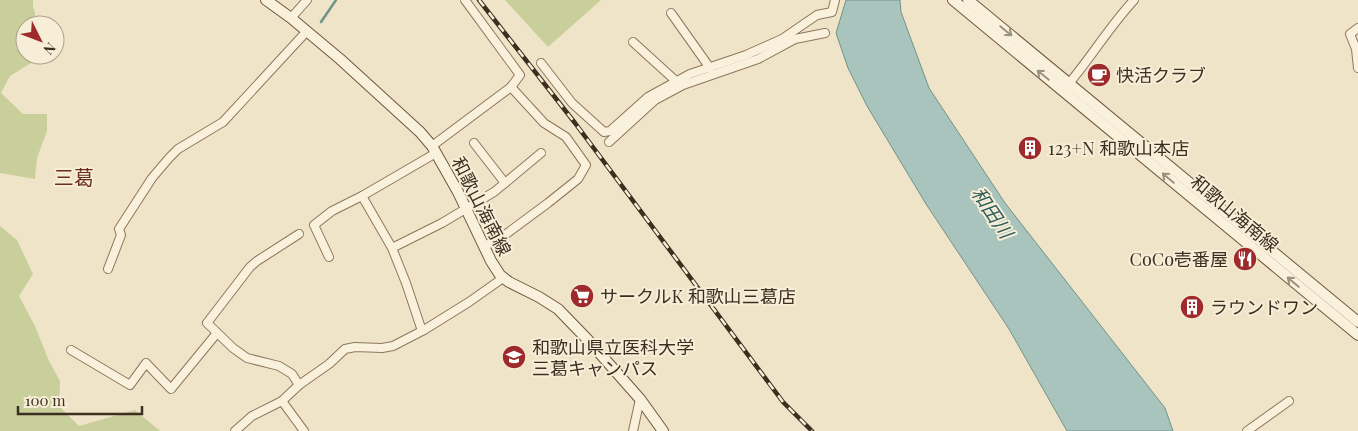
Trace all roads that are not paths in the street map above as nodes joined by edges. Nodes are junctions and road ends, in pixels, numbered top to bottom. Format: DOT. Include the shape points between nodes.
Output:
graph roads {
  1 [pos="266,0"];
  2 [pos="307,0"];
  3 [pos="464,0"];
  4 [pos="835,0"];
  5 [pos="953,0"];
  6 [pos="968,0"];
  7 [pos="1134,0"];
  8 [pos="671,13"];
  9 [pos="291,18"];
  10 [pos="1358,28"];
  11 [pos="307,31"];
  12 [pos="825,33"];
  13 [pos="633,42"];
  14 [pos="541,63"];
  15 [pos="710,68"];
  16 [pos="1358,68"];
  17 [pos="677,82"];
  18 [pos="511,87"];
  19 [pos="1066,87"];
  20 [pos="609,142"];
  21 [pos="474,143"];
  22 [pos="434,149"];
  23 [pos="541,153"];
  24 [pos="505,183"];
  25 [pos="362,196"];
  26 [pos="466,208"];
  27 [pos="299,234"];
  28 [pos="484,246"];
  29 [pos="392,248"];
  30 [pos="328,257"];
  31 [pos="108,269"];
  32 [pos="503,278"];
  33 [pos="1356,325"];
  34 [pos="422,331"];
  35 [pos="217,333"];
  36 [pos="71,350"];
  37 [pos="299,385"];
  38 [pos="640,399"];
  39 [pos="282,401"];
  40 [pos="1289,401"];
  41 [pos="235,431"];
  42 [pos="304,431"];
  43 [pos="633,431"];
  44 [pos="663,431"];
  45 [pos="1247,431"];
  1 -- 9 [label="main road, 和歌山海南線"];
  2 -- 9 [label="street"];
  3 -- 18 [label="street" via="520,75"];
  4 -- 15 [label="street" via="832,12 817,14 782,39"];
  19 -- 5 [label="main road, 和歌山海南線, one-way"];
  6 -- 19 [label="main road, 和歌山海南線, one-way"];
  7 -- 19 [label="street"];
  8 -- 15 [label="street"];
  9 -- 11 [label="main road, 和歌山海南線"];
  10 -- 16 [label="street" via="1350,34"];
  11 -- 22 [label="main road, 和歌山海南線" via="399,112"];
  11 -- 31 [label="street" via="223,122 178,149 152,178 119,229 121,236"];
  12 -- 20 [label="street" via="795,39 758,59 683,85 655,100"];
  13 -- 17 [label="street"];
  14 -- 17 [label="street" via="572,103 604,132 610,131 648,97"];
  15 -- 17 [label="street"];
  18 -- 22 [label="street"];
  18 -- 28 [label="street" via="544,123 566,137 586,165 578,179 548,203 498,240"];
  19 -- 33 [label="main road, 和歌山海南線"];
  21 -- 24 [label="street"];
  22 -- 25 [label="street"];
  22 -- 26 [label="main road, 和歌山海南線"];
  23 -- 24 [label="street"];
  24 -- 26 [label="street"];
  25 -- 29 [label="street"];
  25 -- 30 [label="street" via="332,211 314,225"];
  26 -- 28 [label="main road, 和歌山海南線"];
  26 -- 29 [label="street"];
  27 -- 35 [label="street" via="250,267 207,323"];
  28 -- 32 [label="main road, 和歌山海南線"];
  29 -- 34 [label="street"];
  32 -- 34 [label="street"];
  32 -- 38 [label="main road, 和歌山海南線" via="558,309"];
  34 -- 37 [label="street" via="393,346 355,346 345,350"];
  35 -- 36 [label="street" via="171,389 146,364 130,386"];
  35 -- 37 [label="street" via="247,358 279,366 292,374"];
  37 -- 39 [label="street"];
  38 -- 43 [label="street"];
  38 -- 44 [label="main road, 和歌山海南線"];
  39 -- 41 [label="street" via="252,416"];
  39 -- 42 [label="street"];
  40 -- 45 [label="street"];
}
